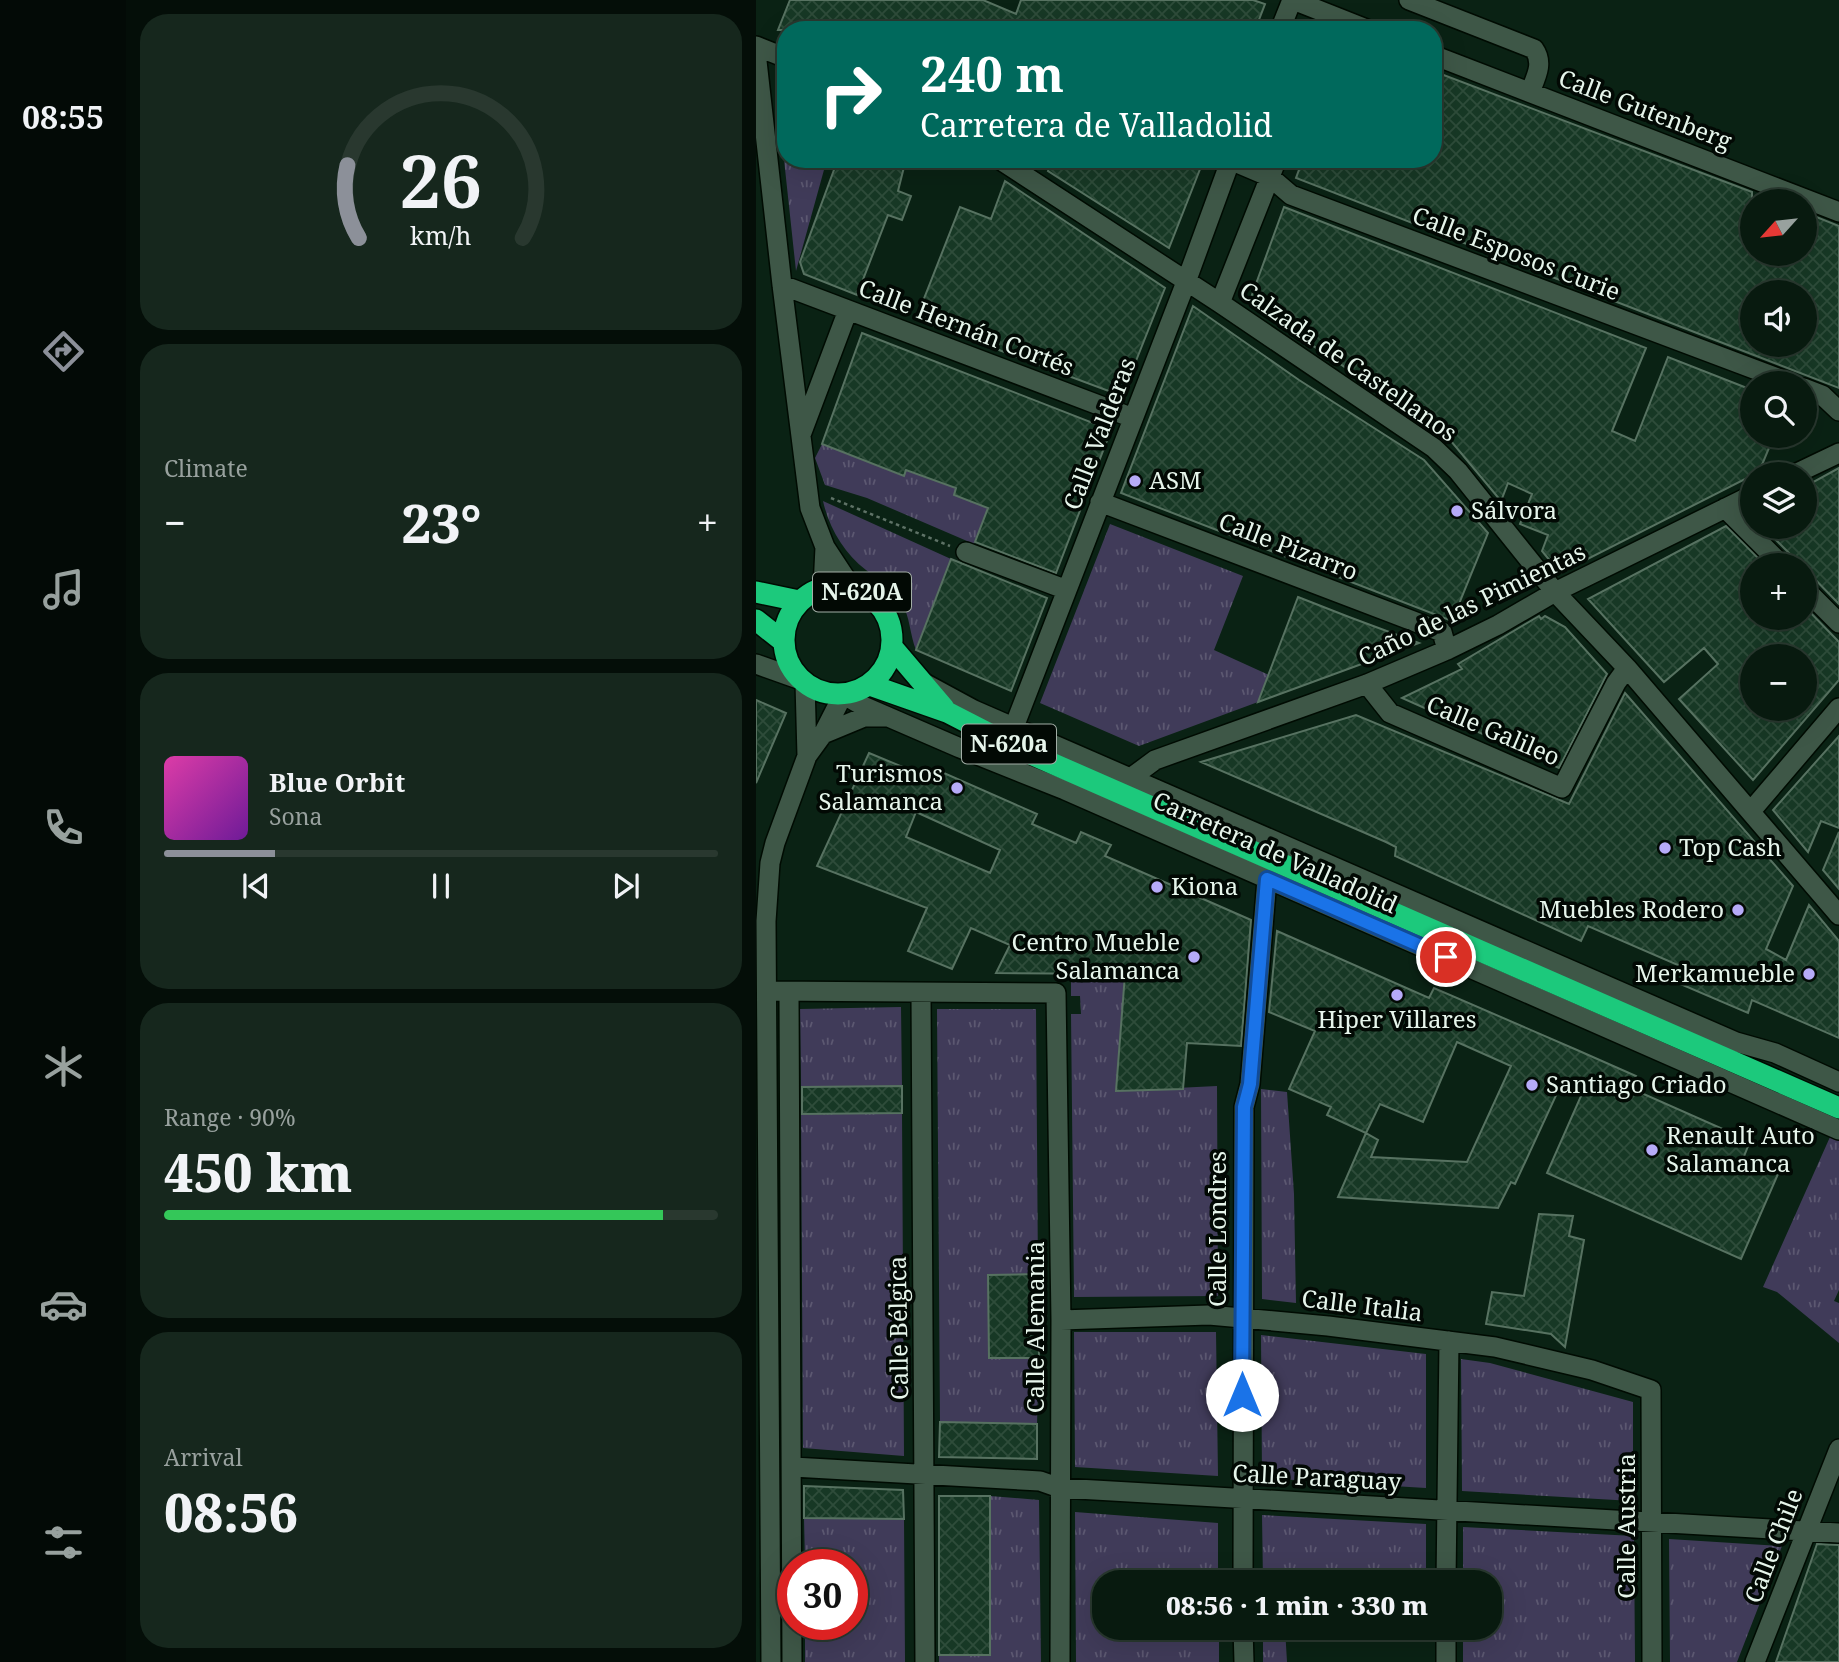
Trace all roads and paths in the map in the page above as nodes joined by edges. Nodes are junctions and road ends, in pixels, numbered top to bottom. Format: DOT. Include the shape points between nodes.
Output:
graph roads {
  1 [pos="1292,0"];
  2 [pos="1409,0"];
  3 [pos="1327,14"];
  4 [pos="1284,21"];
  5 [pos="1345,21"];
  6 [pos="756,46"];
  7 [pos="756,52"];
  8 [pos="777,54"];
  9 [pos="1442,58"];
  10 [pos="1530,92"];
  11 [pos="1013,168"];
  12 [pos="1227,168"];
  13 [pos="1274,168"];
  14 [pos="1839,212"];
  15 [pos="1186,282"];
  16 [pos="782,285"];
  17 [pos="1220,303"];
  18 [pos="848,310"];
  19 [pos="1759,371"];
  20 [pos="1817,393"];
  21 [pos="1839,411"];
  22 [pos="1133,418"];
  23 [pos="800,439"];
  24 [pos="1839,453"];
  25 [pos="1817,464"];
  26 [pos="831,498"];
  27 [pos="1740,501"];
  28 [pos="1100,502"];
  29 [pos="1725,508"];
  30 [pos="825,547"];
  31 [pos="966,552"];
  32 [pos="1770,553"];
  33 [pos="823,588"];
  34 [pos="852,588"];
  35 [pos="1067,590"];
  36 [pos="756,592"];
  37 [pos="1555,592"];
  38 [pos="799,601"];
  39 [pos="1817,601"];
  40 [pos="756,620"];
  41 [pos="1839,622"];
  42 [pos="784,642"];
  43 [pos="892,648"];
  44 [pos="1447,650"];
  45 [pos="756,664"];
  46 [pos="1627,668"];
  47 [pos="919,680"];
  48 [pos="803,681"];
  49 [pos="1367,684"];
  50 [pos="870,685"];
  51 [pos="843,695"];
  52 [pos="1839,708"];
  53 [pos="947,712"];
  54 [pos="889,717"];
  55 [pos="1014,727"];
  56 [pos="823,734"];
  57 [pos="807,756"];
  58 [pos="1132,777"];
  59 [pos="1751,811"];
  60 [pos="1267,879"];
  61 [pos="1839,915"];
  62 [pos="761,920"];
  63 [pos="767,991"];
  64 [pos="789,993"];
  65 [pos="921,993"];
  66 [pos="1839,1082"];
  67 [pos="1839,1108"];
  68 [pos="1839,1130"];
  69 [pos="1242,1317"];
  70 [pos="1061,1320"];
  71 [pos="1448,1341"];
  72 [pos="1651,1390"];
  73 [pos="1839,1449"];
  74 [pos="793,1467"];
  75 [pos="925,1474"];
  76 [pos="1060,1488"];
  77 [pos="1242,1499"];
  78 [pos="1447,1510"];
  79 [pos="1653,1521"];
  80 [pos="1805,1531"];
  81 [pos="1839,1533"];
  82 [pos="1243,1570"];
  83 [pos="1447,1570"];
  84 [pos="1244,1640"];
  85 [pos="1446,1640"];
  86 [pos="771,1662"];
  87 [pos="792,1662"];
  88 [pos="925,1662"];
  89 [pos="1060,1662"];
  90 [pos="1244,1662"];
  91 [pos="1446,1662"];
  92 [pos="1652,1662"];
  93 [pos="1755,1662"];
  1 -- 3 [label="street"];
  1 -- 4 [label="street"];
  2 -- 10 [label="street" via="1534,49 1539,68"];
  3 -- 5 [label="street"];
  6 -- 8 [label="street"];
  7 -- 16 [label="street"];
  9 -- 10 [label="street, Calle Gutenberg"];
  10 -- 14 [label="street, Calle Gutenberg"];
  11 -- 15 [label="street, Calzada de Castellanos"];
  12 -- 15 [label="street, Calle Valderas"];
  13 -- 17 [label="street"];
  13 -- 19 [label="street, Calle Esposos Curie" via="1292,195"];
  15 -- 17 [label="street, Calzada de Castellanos"];
  15 -- 22 [label="street, Calle Valderas"];
  16 -- 18 [label="street, Calle Hernán Cortés"];
  16 -- 23 [label="street"];
  17 -- 37 [label="street, Calzada de Castellanos" via="1434,448 1458,471"];
  18 -- 22 [label="street, Calle Hernán Cortés"];
  18 -- 23 [label="street"];
  20 -- 21 [label="street"];
  22 -- 28 [label="street, Calle Valderas"];
  23 -- 30 [label="street" via="810,508"];
  24 -- 25 [label="street"];
  26 -- 31 [label="path"];
  27 -- 29 [label="street, Caño de las Pimientas"];
  28 -- 35 [label="street, Calle Valderas"];
  28 -- 44 [label="street, Calle Pizarro" via="1442,632"];
  29 -- 32 [label="street"];
  29 -- 37 [label="street, Caño de las Pimientas"];
  30 -- 33 [label="street"];
  30 -- 34 [label="street"];
  31 -- 35 [label="street"];
  33 -- 34 [label="highway, N-620A"];
  33 -- 38 [label="highway, N-620A"];
  34 -- 43 [label="highway, N-620A" via="867,594 888,617"];
  35 -- 55 [label="street, Calle Valderas"];
  36 -- 38 [label="highway, N-620A"];
  37 -- 44 [label="street, Caño de las Pimientas"];
  37 -- 46 [label="street, Calzada de Castellanos"];
  38 -- 42 [label="highway, N-620A" via="786,622"];
  39 -- 41 [label="street"];
  40 -- 42 [label="highway"];
  42 -- 48 [label="highway" via="789,662"];
  43 -- 47 [label="highway, Carretera de Valladolid / N-620a"];
  43 -- 50 [label="highway" via="889,662"];
  44 -- 49 [label="street, Caño de las Pimientas"];
  45 -- 48 [label="street"];
  46 -- 49 [label="street, Calle Galileo" via="1562,788 1390,713"];
  46 -- 59 [label="street, Calzada de Castellanos"];
  47 -- 53 [label="highway, Carretera de Valladolid / N-620a"];
  47 -- 55 [label="street, Carretera de Valladolid"];
  48 -- 51 [label="highway"];
  48 -- 57 [label="street"];
  49 -- 58 [label="street, Caño de las Pimientas" via="1155,760"];
  50 -- 51 [label="highway"];
  50 -- 53 [label="highway, Carretera de Valladolid / N-620a"];
  51 -- 54 [label="street, Carretera de Valladolid"];
  51 -- 56 [label="street"];
  52 -- 59 [label="street"];
  53 -- 67 [label="highway, Carretera de Valladolid / N-620a" via="1017,748"];
  54 -- 56 [label="street" via="864,717"];
  54 -- 60 [label="street, Carretera de Valladolid"];
  55 -- 58 [label="street, Carretera de Valladolid"];
  56 -- 57 [label="street"];
  57 -- 62 [label="street" via="770,863"];
  58 -- 66 [label="street, Carretera de Valladolid" via="1736,1042 1775,1053"];
  59 -- 61 [label="street, Calzada de Castellanos"];
  60 -- 68 [label="street, Carretera de Valladolid"];
  60 -- 69 [label="street, Calle Londres" via="1250,1084 1244,1107"];
  62 -- 63 [label="street"];
  63 -- 64 [label="street"];
  63 -- 86 [label="street"];
  64 -- 65 [label="street"];
  64 -- 74 [label="street"];
  65 -- 70 [label="street, Calle Alemania" via="1056,993"];
  65 -- 75 [label="street, Calle Bélgica"];
  69 -- 70 [label="street, Calle Italia"];
  69 -- 71 [label="street, Calle Italia"];
  69 -- 77 [label="street, Calle Londres"];
  70 -- 76 [label="street, Calle Alemania"];
  71 -- 72 [label="street, Calle Italia" via="1592,1370"];
  71 -- 78 [label="street"];
  72 -- 79 [label="street, Calle Austria"];
  73 -- 80 [label="street, Calle Chile"];
  74 -- 75 [label="street, Calle Paraguay"];
  74 -- 87 [label="street"];
  75 -- 76 [label="street, Calle Paraguay" via="1040,1482"];
  75 -- 88 [label="street, Calle Bélgica"];
  76 -- 77 [label="street, Calle Paraguay"];
  76 -- 89 [label="street, Calle Alemania"];
  77 -- 78 [label="street, Calle Paraguay"];
  77 -- 82 [label="street, Calle Londres"];
  78 -- 79 [label="street, Calle Paraguay"];
  78 -- 83 [label="street"];
  79 -- 80 [label="street, Calle Paraguay"];
  79 -- 92 [label="street, Calle Austria"];
  80 -- 81 [label="street, Calle Paraguay"];
  80 -- 93 [label="street, Calle Chile"];
  84 -- 90 [label="street"];
  85 -- 91 [label="street"];
}
